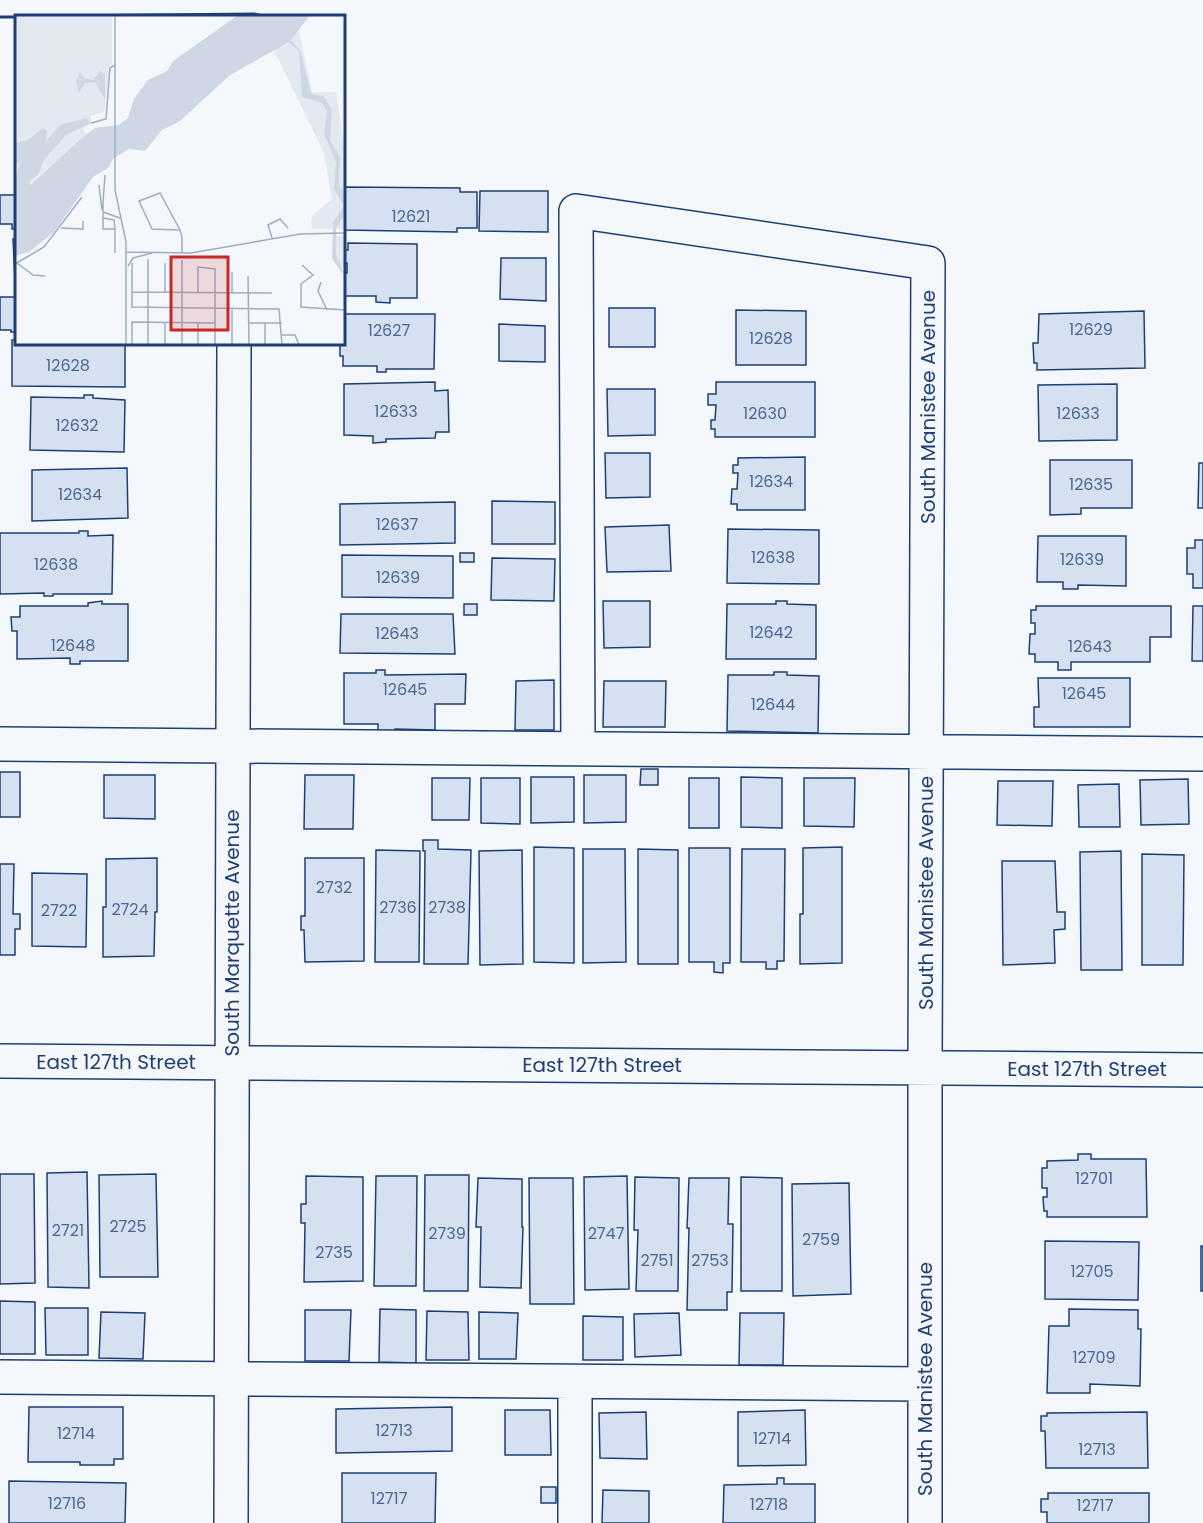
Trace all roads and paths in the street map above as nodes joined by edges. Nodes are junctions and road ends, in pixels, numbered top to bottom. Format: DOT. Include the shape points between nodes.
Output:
graph roads {
  1 [pos="234,345"];
  2 [pos="0,744"];
  3 [pos="232,746"];
  4 [pos="578,749"];
  5 [pos="926,752"];
  6 [pos="1203,754"];
  7 [pos="0,1061"];
  8 [pos="231,1063"];
  9 [pos="925,1068"];
  10 [pos="1203,1070"];
  11 [pos="0,1377"];
  12 [pos="231,1379"];
  13 [pos="575,1382"];
  14 [pos="925,1384"];
  15 [pos="231,1523"];
  16 [pos="575,1523"];
  17 [pos="925,1523"];
  1 -- 3 [label="street, South Marquette Avenue"];
  2 -- 3 [label="street"];
  3 -- 4 [label="street"];
  3 -- 8 [label="street, South Marquette Avenue"];
  4 -- 5 [label="street"];
  4 -- 5 [label="street, South Manistee Avenue" via="576,211 928,262"];
  5 -- 6 [label="street"];
  5 -- 9 [label="street, South Manistee Avenue"];
  7 -- 8 [label="street, East 127th Street"];
  8 -- 9 [label="street, East 127th Street"];
  8 -- 12 [label="street, South Marquette Avenue"];
  9 -- 10 [label="street, East 127th Street"];
  9 -- 14 [label="street, South Manistee Avenue"];
  11 -- 12 [label="street"];
  12 -- 13 [label="street"];
  12 -- 15 [label="street, South Marquette Avenue"];
  13 -- 14 [label="street"];
  13 -- 16 [label="street"];
  14 -- 17 [label="street, South Manistee Avenue"];
}
